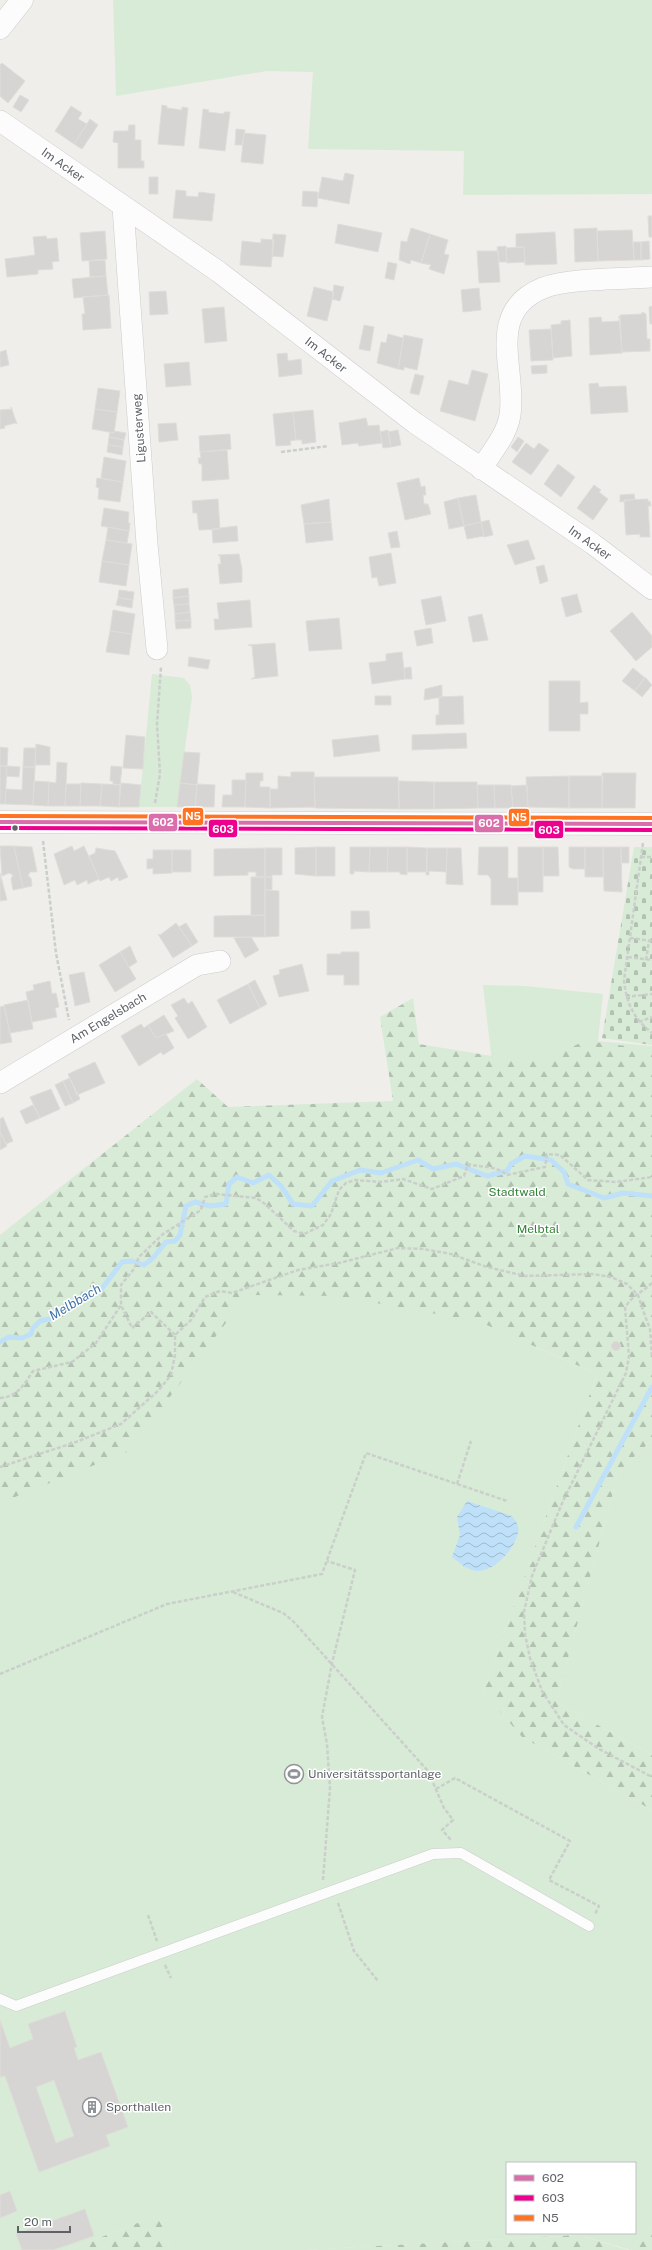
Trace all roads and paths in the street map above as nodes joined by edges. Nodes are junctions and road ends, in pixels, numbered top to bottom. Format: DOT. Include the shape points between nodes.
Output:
graph roads {
  1 [pos="22,0"];
  2 [pos="0,28"];
  3 [pos="0,122"];
  4 [pos="123,207"];
  5 [pos="652,277"];
  6 [pos="328,446"];
  7 [pos="281,452"];
  8 [pos="481,469"];
  9 [pos="652,589"];
  10 [pos="159,658"];
  11 [pos="155,807"];
  12 [pos="0,822"];
  13 [pos="649,824"];
  14 [pos="43,837"];
  15 [pos="641,857"];
  16 [pos="652,857"];
  17 [pos="630,938"];
  18 [pos="650,941"];
  19 [pos="628,957"];
  20 [pos="646,960"];
  21 [pos="652,960"];
  22 [pos="220,961"];
  23 [pos="652,994"];
  24 [pos="626,997"];
  25 [pos="652,1017"];
  26 [pos="639,1022"];
  27 [pos="652,1034"];
  28 [pos="74,1038"];
  29 [pos="0,1083"];
  30 [pos="652,1178"];
  31 [pos="651,1284"];
  32 [pos="638,1295"];
  33 [pos="121,1305"];
  34 [pos="176,1335"];
  35 [pos="652,1358"];
  36 [pos="0,1398"];
  37 [pos="471,1441"];
  38 [pos="0,1467"];
  39 [pos="457,1484"];
  40 [pos="507,1501"];
  41 [pos="327,1561"];
  42 [pos="233,1591"];
  43 [pos="332,1663"];
  44 [pos="0,1674"];
  45 [pos="652,1777"];
  46 [pos="436,1789"];
  47 [pos="462,1853"];
  48 [pos="329,1891"];
  49 [pos="589,1926"];
  50 [pos="378,1980"];
  51 [pos="0,1999"];
  1 -- 2 [label="street"];
  3 -- 4 [label="street, Im Acker"];
  4 -- 8 [label="street, Im Acker" via="223,275 415,423"];
  4 -- 10 [label="street, Ligusterweg" via="147,544"];
  5 -- 8 [label="street" via="561,283 534,292 520,306 513,315 506,338 510,415 500,438"];
  6 -- 7 [label="path"];
  8 -- 9 [label="street, Im Acker" via="593,544"];
  10 -- 11 [label="path" via="157,724 160,774"];
  12 -- 13 [label="street"];
  13 -- 15 [label="path"];
  14 -- 28 [label="path" via="56,953"];
  15 -- 16 [label="path"];
  15 -- 17 [label="path"];
  17 -- 18 [label="path"];
  17 -- 19 [label="path"];
  18 -- 20 [label="path"];
  19 -- 20 [label="path"];
  19 -- 24 [label="path" via="624,980"];
  20 -- 21 [label="path"];
  22 -- 28 [label="street, Am Engelsbach" via="197,965"];
  23 -- 24 [label="path"];
  24 -- 26 [label="path"];
  25 -- 26 [label="path"];
  26 -- 27 [label="path"];
  28 -- 29 [label="street, Am Engelsbach"];
  30 -- 33 [label="path" via="616,1182 588,1180 560,1155 547,1154 545,1167 507,1175 496,1167 481,1168 468,1164 464,1176 432,1189 403,1179 381,1182 355,1180 346,1183 339,1190 331,1214 323,1225 304,1234 294,1231 256,1198 217,1194 205,1199 202,1210 163,1234 139,1257 134,1269 121,1285"];
  31 -- 32 [label="path"];
  32 -- 34 [label="path" via="627,1284 611,1277 592,1274 525,1276 487,1267 452,1254 398,1248 298,1270 232,1293 220,1291 205,1297 191,1320"];
  32 -- 35 [label="path" via="650,1329"];
  32 -- 45 [label="path" via="633,1297 625,1308 629,1356 626,1372 563,1501 532,1576 524,1612 530,1658 542,1691 564,1725 599,1749"];
  33 -- 34 [label="path" via="132,1328 151,1312"];
  33 -- 36 [label="path" via="96,1343 72,1362 33,1371 15,1394"];
  34 -- 38 [label="path" via="171,1375 158,1391 121,1424"];
  37 -- 39 [label="path"];
  39 -- 40 [label="path"];
  39 -- 41 [label="path" via="366,1453"];
  41 -- 42 [label="path" via="322,1574"];
  41 -- 43 [label="path" via="355,1570"];
  42 -- 43 [label="path" via="283,1613"];
  42 -- 44 [label="path" via="167,1604"];
  43 -- 46 [label="path" via="428,1771"];
  43 -- 48 [label="path" via="322,1717 330,1788 323,1879"];
  46 -- 47 [label="path" via="444,1808 453,1820 442,1830"];
  46 -- 49 [label="path" via="455,1778 570,1840 547,1881 599,1906"];
  47 -- 48 [label="lane" via="433,1854"];
  47 -- 49 [label="lane"];
  48 -- 50 [label="path" via="354,1951"];
  48 -- 51 [label="lane" via="16,2006"];
}
